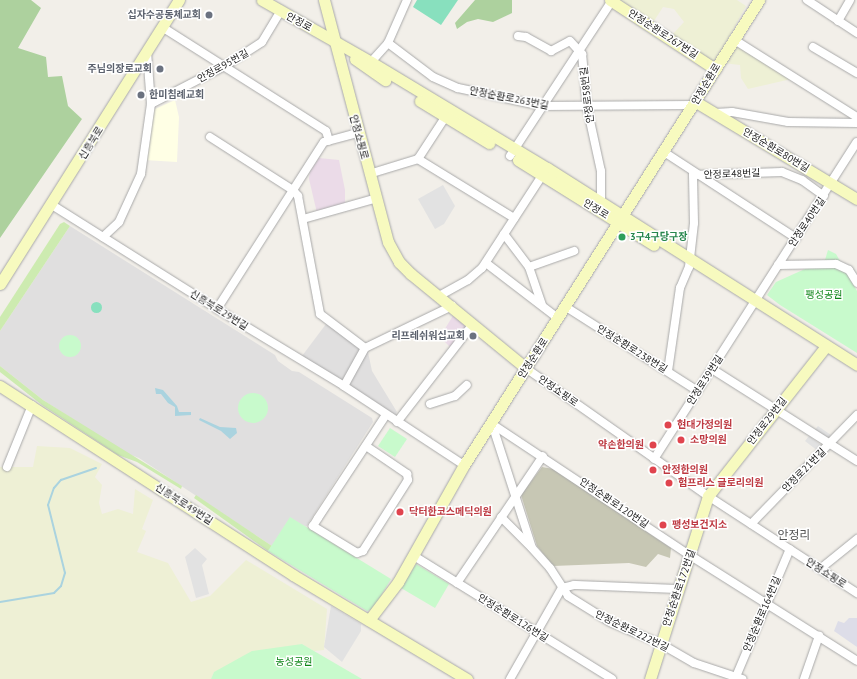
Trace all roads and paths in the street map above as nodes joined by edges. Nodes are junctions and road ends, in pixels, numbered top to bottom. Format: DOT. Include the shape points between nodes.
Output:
graph roads {
  1 [pos="179,0"];
  2 [pos="262,0"];
  3 [pos="324,0"];
  4 [pos="407,0"];
  5 [pos="611,0"];
  6 [pos="759,0"];
  7 [pos="807,0"];
  8 [pos="850,0"];
  9 [pos="280,12"];
  10 [pos="838,21"];
  11 [pos="162,27"];
  12 [pos="857,33"];
  13 [pos="518,36"];
  14 [pos="734,39"];
  15 [pos="336,43"];
  16 [pos="388,43"];
  17 [pos="812,47"];
  18 [pos="578,50"];
  19 [pos="147,52"];
  20 [pos="371,62"];
  21 [pos="225,66"];
  22 [pos="715,69"];
  23 [pos="857,73"];
  24 [pos="694,103"];
  25 [pos="150,104"];
  26 [pos="542,106"];
  27 [pos="587,107"];
  28 [pos="447,113"];
  29 [pos="715,113"];
  30 [pos="857,117"];
  31 [pos="857,123"];
  32 [pos="358,133"];
  33 [pos="210,137"];
  34 [pos="328,141"];
  35 [pos="857,142"];
  36 [pos="664,152"];
  37 [pos="512,153"];
  38 [pos="418,159"];
  39 [pos="545,172"];
  40 [pos="369,174"];
  41 [pos="703,176"];
  42 [pos="832,183"];
  43 [pos="293,190"];
  44 [pos="824,196"];
  45 [pos="374,199"];
  46 [pos="857,199"];
  47 [pos="52,205"];
  48 [pos="600,207"];
  49 [pos="514,218"];
  50 [pos="303,219"];
  51 [pos="620,219"];
  52 [pos="504,234"];
  53 [pos="103,236"];
  54 [pos="796,238"];
  55 [pos="574,251"];
  56 [pos="486,263"];
  57 [pos="689,263"];
  58 [pos="778,265"];
  59 [pos="529,267"];
  60 [pos="0,284"];
  61 [pos="857,284"];
  62 [pos="439,296"];
  63 [pos="754,304"];
  64 [pos="542,305"];
  65 [pos="452,306"];
  66 [pos="566,307"];
  67 [pos="217,309"];
  68 [pos="559,318"];
  69 [pos="473,324"];
  70 [pos="365,348"];
  71 [pos="824,349"];
  72 [pos="857,365"];
  73 [pos="527,369"];
  74 [pos="712,369"];
  75 [pos="668,371"];
  76 [pos="857,373"];
  77 [pos="467,385"];
  78 [pos="0,386"];
  79 [pos="344,386"];
  80 [pos="698,391"];
  81 [pos="430,404"];
  82 [pos="32,405"];
  83 [pos="776,410"];
  84 [pos="857,415"];
  85 [pos="386,416"];
  86 [pos="397,422"];
  87 [pos="492,424"];
  88 [pos="830,444"];
  89 [pos="366,446"];
  90 [pos="543,456"];
  91 [pos="654,459"];
  92 [pos="857,461"];
  93 [pos="464,465"];
  94 [pos="7,467"];
  95 [pos="517,494"];
  96 [pos="708,496"];
  97 [pos="501,516"];
  98 [pos="751,524"];
  99 [pos="857,539"];
  100 [pos="532,548"];
  101 [pos="790,549"];
  102 [pos="414,556"];
  103 [pos="691,556"];
  104 [pos="820,569"];
  105 [pos="457,583"];
  106 [pos="562,588"];
  107 [pos="679,589"];
  108 [pos="857,593"];
  109 [pos="767,602"];
  110 [pos="369,620"];
  111 [pos="536,634"];
  112 [pos="819,636"];
  113 [pos="661,644"];
  114 [pos="857,661"];
  115 [pos="738,678"];
  116 [pos="467,679"];
  117 [pos="510,679"];
  118 [pos="612,679"];
  119 [pos="650,679"];
  120 [pos="804,679"];
  1 -- 11 [label="street, 신흥북로"];
  2 -- 9 [label="street, 안정로"];
  3 -- 15 [label="street, 안정쇼핑로"];
  4 -- 16 [label="street"];
  5 -- 18 [label="street"];
  5 -- 22 [label="street, 안정순환로267번길"];
  6 -- 14 [label="street, 안정순환로"];
  7 -- 10 [label="street"];
  8 -- 10 [label="street"];
  9 -- 15 [label="street, 안정로"];
  9 -- 21 [label="street, 안정로95번길" via="262,42"];
  10 -- 12 [label="street"];
  11 -- 19 [label="street, 신흥북로"];
  11 -- 21 [label="street"];
  13 -- 18 [label="street" via="526,37 550,51 570,41"];
  14 -- 22 [label="street, 안정순환로"];
  14 -- 30 [label="street"];
  15 -- 20 [label="street, 안정로"];
  15 -- 28 [label="street, 안정로" via="364,66"];
  15 -- 32 [label="street, 안정쇼핑로"];
  16 -- 20 [label="street"];
  16 -- 26 [label="street, 안정순환로263번길" via="433,77 458,88"];
  17 -- 23 [label="street"];
  18 -- 26 [label="street"];
  18 -- 27 [label="street, 안정로58번길" via="582,54"];
  19 -- 25 [label="street"];
  19 -- 47 [label="street, 신흥북로"];
  20 -- 28 [label="street, 안정로"];
  21 -- 25 [label="street, 안정로95번길"];
  21 -- 34 [label="street" via="326,131"];
  22 -- 24 [label="street, 안정순환로"];
  24 -- 27 [label="street, 안정순환로263번길"];
  24 -- 29 [label="street, 안정순환로80번길"];
  24 -- 36 [label="street, 안정순환로"];
  25 -- 53 [label="street" via="141,174 119,222"];
  26 -- 27 [label="street, 안정순환로263번길"];
  26 -- 37 [label="street"];
  27 -- 48 [label="street, 안정로58번길" via="600,171"];
  28 -- 37 [label="street, 안정로"];
  28 -- 38 [label="street"];
  29 -- 31 [label="street" via="732,112 788,122"];
  29 -- 42 [label="street, 안정순환로80번길"];
  32 -- 34 [label="street"];
  32 -- 40 [label="street, 안정쇼핑로"];
  33 -- 43 [label="street"];
  34 -- 43 [label="street" via="324,142"];
  35 -- 42 [label="street, 안정로40번길"];
  36 -- 41 [label="street"];
  36 -- 51 [label="street, 안정순환로"];
  37 -- 39 [label="street, 안정로"];
  38 -- 40 [label="street"];
  38 -- 49 [label="street"];
  39 -- 48 [label="street, 안정로"];
  39 -- 49 [label="street"];
  40 -- 45 [label="street, 안정쇼핑로"];
  41 -- 44 [label="street, 안정로48번길" via="782,172 802,180"];
  41 -- 54 [label="street"];
  41 -- 57 [label="street, 안정로48번길" via="693,175 694,223"];
  42 -- 44 [label="street, 안정로40번길"];
  42 -- 46 [label="street, 안정순환로80번길"];
  43 -- 50 [label="street" via="298,196"];
  43 -- 67 [label="street"];
  44 -- 54 [label="street, 안정로40번길"];
  45 -- 50 [label="street"];
  45 -- 62 [label="street, 안정쇼핑로" via="388,242 399,262"];
  47 -- 53 [label="street, 신흥북로29번길"];
  47 -- 60 [label="street, 신흥북로"];
  48 -- 51 [label="street, 안정로"];
  49 -- 52 [label="street"];
  50 -- 70 [label="street" via="320,314"];
  51 -- 57 [label="street, 안정로"];
  51 -- 66 [label="street, 안정순환로"];
  52 -- 56 [label="street"];
  52 -- 59 [label="street"];
  53 -- 67 [label="street, 신흥북로29번길"];
  54 -- 58 [label="street, 안정로40번길"];
  55 -- 59 [label="street"];
  56 -- 62 [label="street" via="468,280"];
  56 -- 64 [label="street"];
  57 -- 63 [label="street, 안정로"];
  57 -- 75 [label="street" via="680,288"];
  58 -- 61 [label="street" via="836,264 850,270"];
  58 -- 63 [label="street, 안정로40번길"];
  59 -- 64 [label="street"];
  62 -- 65 [label="street, 안정쇼핑로"];
  63 -- 71 [label="street, 안정로"];
  63 -- 74 [label="street, 안정로39번길"];
  64 -- 68 [label="street"];
  65 -- 69 [label="street, 안정쇼핑로"];
  65 -- 70 [label="street"];
  66 -- 68 [label="street, 안정순환로"];
  66 -- 75 [label="street, 안정순환로238번길"];
  67 -- 79 [label="street, 신흥북로29번길"];
  68 -- 73 [label="street, 안정순환로"];
  69 -- 73 [label="street, 안정쇼핑로"];
  69 -- 86 [label="street"];
  70 -- 79 [label="street"];
  71 -- 72 [label="street, 안정로"];
  71 -- 76 [label="street, 안정로"];
  71 -- 83 [label="street, 안정로29번길"];
  73 -- 87 [label="street, 안정순환로"];
  73 -- 91 [label="street, 안정쇼핑로"];
  74 -- 80 [label="street, 안정로39번길"];
  74 -- 83 [label="street"];
  75 -- 80 [label="street, 안정순환로238번길"];
  77 -- 81 [label="street" via="455,396"];
  78 -- 82 [label="street, 신흥북로49번길"];
  79 -- 85 [label="street, 신흥북로29번길"];
  80 -- 91 [label="street, 안정로39번길"];
  82 -- 94 [label="street"];
  82 -- 110 [label="street, 신흥북로49번길" via="293,575"];
  83 -- 88 [label="street"];
  83 -- 96 [label="street, 안정로29번길"];
  84 -- 88 [label="street, 안정로21번길"];
  85 -- 86 [label="street, 신흥북로29번길"];
  85 -- 89 [label="street"];
  86 -- 93 [label="street, 신흥북로29번길"];
  87 -- 90 [label="street, 안정순환로120번길"];
  87 -- 93 [label="street, 안정순환로"];
  87 -- 95 [label="street, 안정순환로222번길"];
  88 -- 92 [label="street"];
  88 -- 98 [label="street, 안정로21번길"];
  89 -- 89 [label="street" via="313,526 357,553 363,551 408,480 407,474"];
  90 -- 95 [label="street"];
  90 -- 103 [label="street, 안정순환로120번길"];
  91 -- 96 [label="street, 안정쇼핑로"];
  93 -- 102 [label="street, 안정순환로"];
  95 -- 97 [label="street"];
  95 -- 100 [label="street, 안정순환로222번길"];
  96 -- 98 [label="street, 안정쇼핑로"];
  96 -- 103 [label="street, 안정순환로172번길"];
  97 -- 100 [label="street"];
  97 -- 105 [label="street"];
  98 -- 101 [label="street, 안정쇼핑로"];
  99 -- 104 [label="street"];
  100 -- 106 [label="street, 안정순환로222번길" via="550,568"];
  101 -- 104 [label="street, 안정쇼핑로"];
  101 -- 109 [label="street, 안정순환로164번길"];
  102 -- 105 [label="street, 안정순환로126번길"];
  102 -- 110 [label="street, 안정순환로"];
  103 -- 107 [label="street, 안정순환로172번길"];
  103 -- 109 [label="street, 안정순환로120번길"];
  104 -- 108 [label="street, 안정쇼핑로"];
  105 -- 111 [label="street, 안정순환로126번길"];
  106 -- 107 [label="street" via="574,585"];
  106 -- 111 [label="street"];
  106 -- 113 [label="street, 안정순환로222번길" via="568,596 589,610 633,634"];
  107 -- 113 [label="street, 안정순환로172번길"];
  109 -- 112 [label="street, 안정순환로120번길"];
  109 -- 115 [label="street, 안정순환로164번길"];
  110 -- 116 [label="street"];
  111 -- 117 [label="street"];
  111 -- 118 [label="street, 안정순환로126번길"];
  112 -- 114 [label="street, 안정순환로120번길"];
  112 -- 120 [label="street"];
  113 -- 115 [label="street, 안정순환로222번길" via="694,663"];
  113 -- 119 [label="street, 안정순환로172번길"];
}
